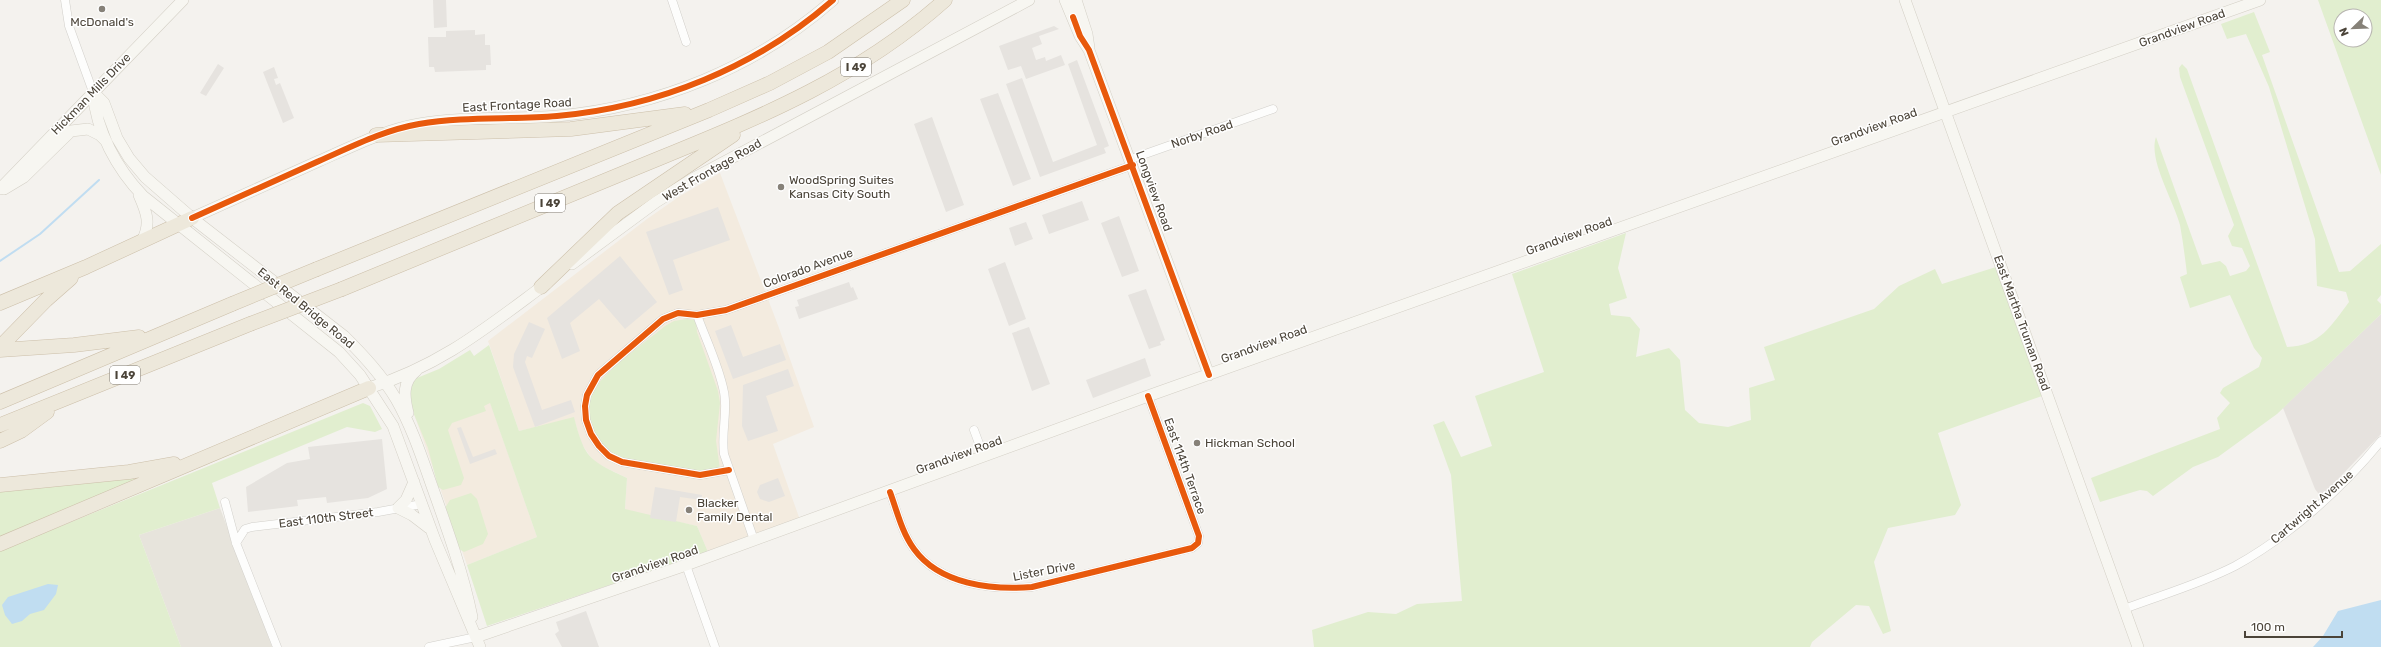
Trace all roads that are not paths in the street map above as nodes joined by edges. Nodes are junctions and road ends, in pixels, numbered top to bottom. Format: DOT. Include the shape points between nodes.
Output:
graph roads {
  1 [pos="65,0"];
  2 [pos="183,0"];
  3 [pos="672,0"];
  4 [pos="833,0"];
  5 [pos="903,0"];
  6 [pos="945,0"];
  7 [pos="1029,0"];
  8 [pos="1065,0"];
  9 [pos="1076,0"];
  10 [pos="1905,0"];
  11 [pos="2260,0"];
  12 [pos="686,42"];
  13 [pos="1089,50"];
  14 [pos="93,92"];
  15 [pos="1273,109"];
  16 [pos="709,110"];
  17 [pos="1946,113"];
  18 [pos="758,118"];
  19 [pos="376,135"];
  20 [pos="107,143"];
  21 [pos="1132,162"];
  22 [pos="0,190"];
  23 [pos="136,190"];
  24 [pos="192,218"];
  25 [pos="177,225"];
  26 [pos="142,241"];
  27 [pos="86,267"];
  28 [pos="541,287"];
  29 [pos="0,303"];
  30 [pos="698,315"];
  31 [pos="161,333"];
  32 [pos="0,348"];
  33 [pos="417,370"];
  34 [pos="1210,375"];
  35 [pos="385,383"];
  36 [pos="369,388"];
  37 [pos="1148,396"];
  38 [pos="68,398"];
  39 [pos="0,402"];
  40 [pos="0,425"];
  41 [pos="974,430"];
  42 [pos="0,441"];
  43 [pos="2381,441"];
  44 [pos="416,442"];
  45 [pos="210,456"];
  46 [pos="984,457"];
  47 [pos="729,470"];
  48 [pos="412,478"];
  49 [pos="0,485"];
  50 [pos="890,492"];
  51 [pos="225,502"];
  52 [pos="438,502"];
  53 [pos="422,504"];
  54 [pos="398,508"];
  55 [pos="444,518"];
  56 [pos="431,530"];
  57 [pos="754,540"];
  58 [pos="236,543"];
  59 [pos="1198,543"];
  60 [pos="0,544"];
  61 [pos="686,566"];
  62 [pos="2124,609"];
  63 [pos="478,642"];
  64 [pos="277,647"];
  65 [pos="429,647"];
  66 [pos="715,647"];
  67 [pos="2138,647"];
  1 -- 14 [label="street, East Red Bridge Road" via="69,26"];
  2 -- 14 [label="main road, Hickman Mills Drive"];
  3 -- 12 [label="street"];
  4 -- 19 [label="main road, East Frontage Road" via="783,40 746,61 705,80 636,102 557,116 418,124"];
  5 -- 16 [label="highway, I 49" via="828,52 770,83"];
  6 -- 18 [label="highway, I 49" via="888,45 845,74"];
  7 -- 28 [label="main road, West Frontage Road" via="694,178 656,202"];
  8 -- 13 [label="main road, Longview Road" via="1080,36"];
  9 -- 13 [label="main road, Longview Road" via="1087,34"];
  10 -- 17 [label="main road, East Martha Truman Road"];
  11 -- 17 [label="main road, Grandview Road"];
  13 -- 21 [label="main road, Longview Road"];
  14 -- 20 [label="main road, East Red Bridge Road" via="94,107"];
  14 -- 22 [label="main road, Hickman Mills Drive"];
  14 -- 24 [label="main road, East Red Bridge Road" via="104,103 117,138 129,158 145,177"];
  15 -- 21 [label="street, Norby Road"];
  16 -- 19 [label="highway" via="571,129"];
  16 -- 31 [label="highway, I 49, bridge"];
  17 -- 34 [label="main road, Grandview Road"];
  17 -- 62 [label="main road, East Martha Truman Road"];
  18 -- 28 [label="highway" via="618,213"];
  18 -- 38 [label="highway, I 49, bridge" via="342,289"];
  19 -- 24 [label="main road, East Frontage Road"];
  20 -- 22 [label="main road" via="100,135 88,129 71,131 24,177"];
  20 -- 23 [label="main road, East Red Bridge Road"];
  21 -- 30 [label="street, Colorado Avenue" via="726,310"];
  21 -- 34 [label="main road, Longview Road"];
  23 -- 25 [label="main road, East Red Bridge Road"];
  23 -- 26 [label="main road" via="148,220 148,230"];
  24 -- 25 [label="highway"];
  24 -- 35 [label="main road, East Red Bridge Road" via="344,336 366,357"];
  25 -- 26 [label="highway"];
  25 -- 36 [label="main road, East Red Bridge Road" via="338,352"];
  26 -- 27 [label="highway"];
  27 -- 29 [label="highway"];
  27 -- 32 [label="highway" via="46,300"];
  28 -- 33 [label="main road, West Frontage Road" via="449,354"];
  30 -- 47 [label="street" via="724,392 722,440"];
  30 -- 47 [label="street, Colorado Avenue" via="678,313 663,319 598,375 591,384 585,406 586,420 590,434 598,446 622,462 700,475 714,475"];
  31 -- 32 [label="highway" via="112,341"];
  31 -- 39 [label="highway, I 49"];
  33 -- 35 [label="main road, West Frontage Road"];
  33 -- 44 [label="main road" via="409,376 404,394"];
  34 -- 37 [label="main road, Grandview Road"];
  35 -- 36 [label="main road, West Frontage Road"];
  35 -- 44 [label="main road, East Red Bridge Road" via="408,421"];
  36 -- 45 [label="highway"];
  36 -- 48 [label="main road, East Red Bridge Road" via="393,426"];
  37 -- 46 [label="main road, Grandview Road"];
  37 -- 59 [label="street, East 114th Terrace" via="1198,536"];
  38 -- 40 [label="highway, I 49"];
  38 -- 42 [label="highway" via="21,431"];
  41 -- 46 [label="street"];
  43 -- 62 [label="street, Cartwright Avenue" via="2330,494 2266,547 2235,566 2188,587"];
  44 -- 52 [label="main road, East Red Bridge Road"];
  45 -- 49 [label="highway" via="129,472"];
  45 -- 60 [label="highway"];
  46 -- 50 [label="main road, Grandview Road"];
  47 -- 57 [label="street"];
  48 -- 52 [label="main road" via="426,496"];
  48 -- 53 [label="main road, East Red Bridge Road"];
  48 -- 54 [label="main road" via="406,500"];
  50 -- 57 [label="main road, Grandview Road"];
  50 -- 59 [label="street, Lister Drive" via="908,538 922,558 943,573 983,586 1006,589 1032,587 1192,548"];
  51 -- 58 [label="street"];
  52 -- 55 [label="main road, East Red Bridge Road"];
  53 -- 54 [label="street, East 110th Street"];
  53 -- 55 [label="main road"];
  53 -- 56 [label="main road, East Red Bridge Road"];
  54 -- 56 [label="main road"];
  54 -- 58 [label="street, East 110th Street" via="252,527 246,529"];
  55 -- 63 [label="main road, East Red Bridge Road" via="465,581"];
  56 -- 63 [label="main road, East Red Bridge Road"];
  57 -- 61 [label="main road, Grandview Road"];
  58 -- 64 [label="street"];
  61 -- 63 [label="main road, Grandview Road"];
  61 -- 66 [label="street"];
  62 -- 67 [label="main road, East Martha Truman Road"];
  63 -- 65 [label="street, Grandview Road"];
}
